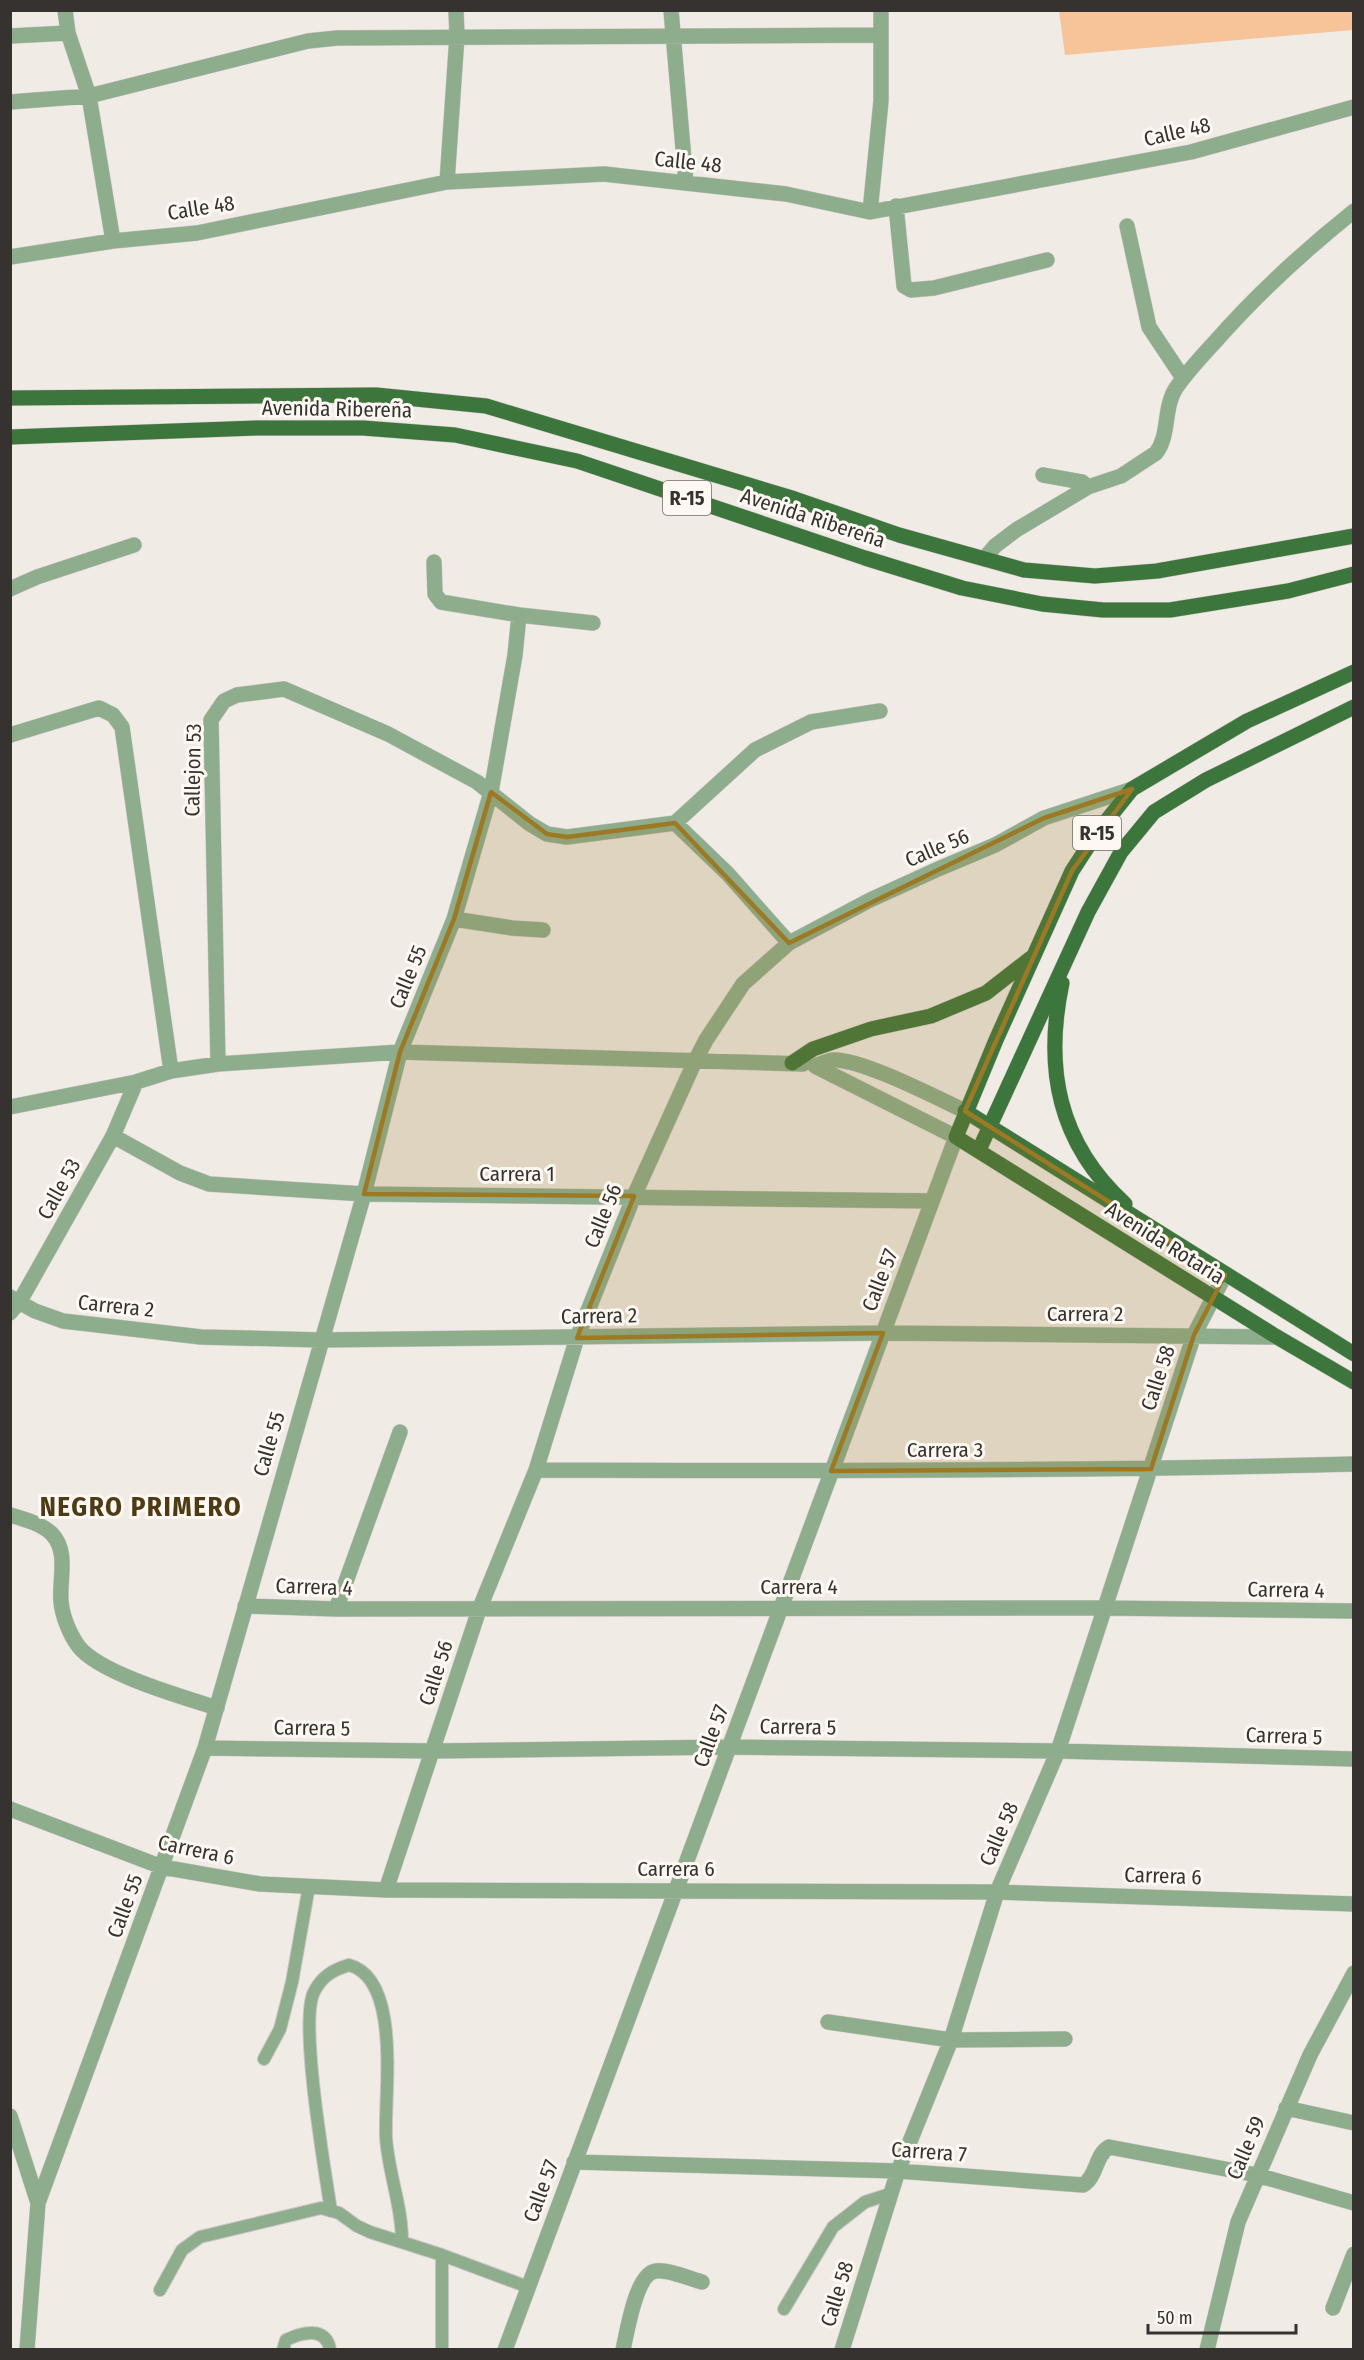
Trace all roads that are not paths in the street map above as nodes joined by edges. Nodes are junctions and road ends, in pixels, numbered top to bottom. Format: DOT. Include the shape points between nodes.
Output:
graph roads {
  1 [pos="65,10"];
  2 [pos="456,10"];
  3 [pos="671,10"];
  4 [pos="881,10"];
  5 [pos="68,33"];
  6 [pos="881,35"];
  7 [pos="10,36"];
  8 [pos="457,36"];
  9 [pos="674,36"];
  10 [pos="88,96"];
  11 [pos="10,102"];
  12 [pos="1353,107"];
  13 [pos="447,182"];
  14 [pos="686,183"];
  15 [pos="896,206"];
  16 [pos="1353,211"];
  17 [pos="870,212"];
  18 [pos="1127,226"];
  19 [pos="113,241"];
  20 [pos="10,257"];
  21 [pos="1047,260"];
  22 [pos="1183,378"];
  23 [pos="10,399"];
  24 [pos="10,437"];
  25 [pos="1043,475"];
  26 [pos="1088,487"];
  27 [pos="1353,536"];
  28 [pos="134,545"];
  29 [pos="984,559"];
  30 [pos="434,562"];
  31 [pos="1353,574"];
  32 [pos="10,589"];
  33 [pos="519,615"];
  34 [pos="593,623"];
  35 [pos="1353,672"];
  36 [pos="1353,707"];
  37 [pos="880,711"];
  38 [pos="10,735"];
  39 [pos="1132,789"];
  40 [pos="490,792"];
  41 [pos="675,823"];
  42 [pos="454,919"];
  43 [pos="543,930"];
  44 [pos="789,943"];
  45 [pos="1036,954"];
  46 [pos="1068,954"];
  47 [pos="400,1052"];
  48 [pos="695,1061"];
  49 [pos="792,1063"];
  50 [pos="218,1064"];
  51 [pos="814,1066"];
  52 [pos="171,1071"];
  53 [pos="136,1082"];
  54 [pos="10,1107"];
  55 [pos="965,1111"];
  56 [pos="990,1126"];
  57 [pos="112,1136"];
  58 [pos="956,1137"];
  59 [pos="979,1150"];
  60 [pos="364,1194"];
  61 [pos="634,1196"];
  62 [pos="932,1201"];
  63 [pos="1151,1229"];
  64 [pos="1225,1275"];
  65 [pos="1213,1298"];
  66 [pos="14,1304"];
  67 [pos="883,1334"];
  68 [pos="1194,1335"];
  69 [pos="1277,1337"];
  70 [pos="577,1338"];
  71 [pos="321,1340"];
  72 [pos="1353,1354"];
  73 [pos="1353,1382"];
  74 [pos="400,1432"];
  75 [pos="1353,1464"];
  76 [pos="1151,1469"];
  77 [pos="536,1470"];
  78 [pos="831,1471"];
  79 [pos="10,1515"];
  80 [pos="245,1606"];
  81 [pos="780,1608"];
  82 [pos="1103,1608"];
  83 [pos="336,1609"];
  84 [pos="479,1610"];
  85 [pos="1353,1611"];
  86 [pos="217,1708"];
  87 [pos="730,1747"];
  88 [pos="205,1748"];
  89 [pos="433,1751"];
  90 [pos="1058,1751"];
  91 [pos="1353,1759"];
  92 [pos="10,1809"];
  93 [pos="162,1867"];
  94 [pos="309,1886"];
  95 [pos="676,1889"];
  96 [pos="386,1890"];
  97 [pos="997,1892"];
  98 [pos="1353,1904"];
  99 [pos="1353,1973"];
  100 [pos="828,2022"];
  101 [pos="1065,2039"];
  102 [pos="951,2040"];
  103 [pos="264,2059"];
  104 [pos="1286,2108"];
  105 [pos="10,2116"];
  106 [pos="1353,2123"];
  107 [pos="574,2162"];
  108 [pos="898,2171"];
  109 [pos="1257,2175"];
  110 [pos="890,2194"];
  111 [pos="38,2203"];
  112 [pos="1353,2203"];
  113 [pos="331,2211"];
  114 [pos="402,2241"];
  115 [pos="1353,2254"];
  116 [pos="442,2255"];
  117 [pos="702,2282"];
  118 [pos="528,2287"];
  119 [pos="160,2290"];
  120 [pos="1333,2308"];
  121 [pos="784,2309"];
  122 [pos="27,2349"];
  123 [pos="283,2349"];
  124 [pos="330,2349"];
  125 [pos="442,2349"];
  126 [pos="506,2349"];
  127 [pos="622,2349"];
  128 [pos="843,2349"];
  129 [pos="1207,2349"];
  1 -- 5 [label="street"];
  2 -- 8 [label="street"];
  3 -- 9 [label="street"];
  4 -- 6 [label="street"];
  5 -- 7 [label="street"];
  5 -- 10 [label="street"];
  6 -- 9 [label="street"];
  6 -- 17 [label="street" via="881,102"];
  8 -- 9 [label="street"];
  8 -- 10 [label="street" via="308,41"];
  8 -- 13 [label="street"];
  9 -- 14 [label="street"];
  10 -- 11 [label="street"];
  10 -- 19 [label="street"];
  12 -- 15 [label="street, Calle 48" via="1191,152"];
  13 -- 14 [label="street, Calle 48" via="604,174"];
  13 -- 19 [label="street, Calle 48" via="197,232"];
  14 -- 17 [label="street, Calle 48" via="786,194"];
  15 -- 17 [label="street, Calle 48"];
  15 -- 21 [label="street" via="904,286 910,290 934,288"];
  16 -- 22 [label="street" via="1235,319"];
  18 -- 22 [label="street" via="1149,327"];
  19 -- 20 [label="street, Calle 48"];
  22 -- 26 [label="street" via="1174,391 1161,447 1156,453 1121,476"];
  23 -- 29 [label="main road, Avenida Ribereña / R-15" via="376,395 486,406"];
  24 -- 31 [label="main road, Avenida Ribereña / R-15" via="256,428 363,428 455,435 576,461 962,588 1042,604 1103,610 1170,610 1288,591"];
  25 -- 26 [label="street" via="1082,482"];
  26 -- 29 [label="street" via="1016,530"];
  27 -- 29 [label="main road, Avenida Ribereña / R-15" via="1157,571 1105,575 1024,570"];
  28 -- 32 [label="street"];
  30 -- 33 [label="street" via="435,594 441,602"];
  33 -- 34 [label="street"];
  33 -- 40 [label="street, Calle 55"];
  35 -- 39 [label="main road, R-15" via="1247,721"];
  36 -- 46 [label="main road, R-15" via="1206,780 1154,812 1121,852"];
  37 -- 41 [label="street" via="811,722 755,750"];
  38 -- 52 [label="street" via="99,708 122,727"];
  39 -- 44 [label="street, Calle 56" via="1044,818"];
  39 -- 45 [label="main road, R-15" via="1072,871"];
  40 -- 41 [label="street, Callejon 53" via="530,824 557,836"];
  40 -- 42 [label="street, Calle 55"];
  40 -- 50 [label="street, Callejon 53" via="388,734 284,688 237,695 224,701 211,720"];
  41 -- 44 [label="street" via="728,874"];
  42 -- 43 [label="street"];
  42 -- 47 [label="street, Calle 55"];
  44 -- 48 [label="street, Calle 56" via="743,984"];
  45 -- 49 [label="main road" via="987,993 931,1016 871,1029 813,1049"];
  45 -- 55 [label="main road, R-15"];
  46 -- 56 [label="main road, R-15"];
  46 -- 63 [label="main road" via="1055,1018 1053,1051 1065,1115 1105,1184"];
  47 -- 48 [label="street"];
  47 -- 50 [label="street"];
  47 -- 60 [label="street, Calle 55"];
  48 -- 49 [label="street"];
  48 -- 61 [label="street, Calle 56"];
  49 -- 51 [label="street"];
  50 -- 52 [label="street"];
  51 -- 55 [label="street" via="832,1060 846,1061"];
  51 -- 58 [label="street"];
  52 -- 53 [label="street"];
  53 -- 54 [label="street"];
  53 -- 57 [label="street, Calle 53"];
  55 -- 56 [label="main road, Avenida Rotaria"];
  55 -- 58 [label="main road, R-15"];
  56 -- 59 [label="main road, R-15"];
  56 -- 63 [label="main road, Avenida Rotaria"];
  57 -- 60 [label="street, Carrera 1" via="180,1173 209,1184"];
  57 -- 66 [label="street, Calle 53"];
  58 -- 59 [label="main road, Avenida Rotaria"];
  58 -- 62 [label="street, Calle 57"];
  59 -- 65 [label="main road, Avenida Rotaria"];
  60 -- 61 [label="street, Carrera 1"];
  60 -- 71 [label="street, Calle 55"];
  61 -- 62 [label="street, Carrera 1"];
  61 -- 70 [label="street, Calle 56"];
  62 -- 67 [label="street, Calle 57"];
  63 -- 64 [label="main road, Avenida Rotaria"];
  64 -- 65 [label="street, Calle 58"];
  64 -- 72 [label="main road, Avenida Rotaria"];
  65 -- 68 [label="street, Calle 58"];
  65 -- 69 [label="main road, Avenida Rotaria"];
  66 -- 71 [label="street, Carrera 2" via="63,1321 201,1337"];
  67 -- 68 [label="street, Carrera 2"];
  67 -- 70 [label="street, Carrera 2"];
  67 -- 78 [label="street, Calle 57"];
  68 -- 69 [label="street, Carrera 2"];
  68 -- 76 [label="street, Calle 58"];
  69 -- 73 [label="main road, Avenida Rotaria"];
  70 -- 71 [label="street, Carrera 2"];
  70 -- 77 [label="street, Calle 56"];
  71 -- 80 [label="street, Calle 55"];
  74 -- 83 [label="street"];
  75 -- 76 [label="street, Carrera 3"];
  76 -- 78 [label="street, Carrera 3"];
  76 -- 82 [label="street, Calle 58"];
  77 -- 78 [label="street, Carrera 3"];
  77 -- 84 [label="street, Calle 56"];
  78 -- 81 [label="street, Calle 57"];
  79 -- 86 [label="street" via="52,1533 60,1546 61,1601 80,1648 96,1661 145,1684"];
  80 -- 83 [label="street, Carrera 4"];
  80 -- 86 [label="street, Calle 55"];
  81 -- 82 [label="street, Carrera 4"];
  81 -- 84 [label="street, Carrera 4"];
  81 -- 87 [label="street, Calle 57"];
  82 -- 85 [label="street, Carrera 4"];
  82 -- 90 [label="street, Calle 58"];
  83 -- 84 [label="street, Carrera 4"];
  84 -- 89 [label="street, Calle 56"];
  86 -- 88 [label="street, Calle 55"];
  87 -- 89 [label="street, Carrera 5"];
  87 -- 90 [label="street, Carrera 5"];
  87 -- 95 [label="street, Calle 57"];
  88 -- 89 [label="street, Carrera 5"];
  88 -- 93 [label="street, Calle 55"];
  89 -- 96 [label="street, Calle 56"];
  90 -- 91 [label="street, Carrera 5"];
  90 -- 97 [label="street, Calle 58"];
  92 -- 93 [label="street, Carrera 6"];
  93 -- 94 [label="street, Carrera 6" via="260,1884"];
  93 -- 111 [label="street, Calle 55"];
  94 -- 96 [label="street, Carrera 6"];
  94 -- 103 [label="lane" via="280,2029"];
  95 -- 96 [label="street, Carrera 6"];
  95 -- 97 [label="street, Carrera 6"];
  95 -- 107 [label="street, Calle 57"];
  97 -- 98 [label="street, Carrera 6"];
  97 -- 102 [label="street, Calle 58"];
  99 -- 104 [label="street, Calle 59"];
  100 -- 102 [label="street"];
  101 -- 102 [label="street"];
  102 -- 108 [label="street, Calle 58"];
  104 -- 106 [label="street"];
  104 -- 109 [label="street, Calle 59"];
  105 -- 111 [label="street"];
  107 -- 108 [label="street, Carrera 7"];
  107 -- 118 [label="street, Calle 57"];
  108 -- 109 [label="street, Carrera 7" via="1083,2185 1109,2147"];
  108 -- 110 [label="street, Calle 58"];
  109 -- 112 [label="street"];
  109 -- 129 [label="street, Calle 59" via="1238,2222"];
  110 -- 121 [label="lane" via="865,2202 833,2227"];
  110 -- 128 [label="street, Calle 58"];
  111 -- 122 [label="street, Calle 55"];
  113 -- 114 [label="lane" via="370,2232"];
  113 -- 114 [label="lane" via="312,2069 309,2014 312,1994 321,1980 333,1970 349,1965 366,1973 377,1988 388,2042 386,2138"];
  113 -- 119 [label="lane" via="321,2208 200,2237 182,2250"];
  114 -- 116 [label="lane"];
  115 -- 120 [label="street"];
  116 -- 118 [label="lane"];
  116 -- 125 [label="lane"];
  117 -- 127 [label="street" via="656,2271 648,2275 640,2285"];
  118 -- 126 [label="street, Calle 57"];
  123 -- 124 [label="lane" via="286,2340 315,2332 322,2334"];
}
